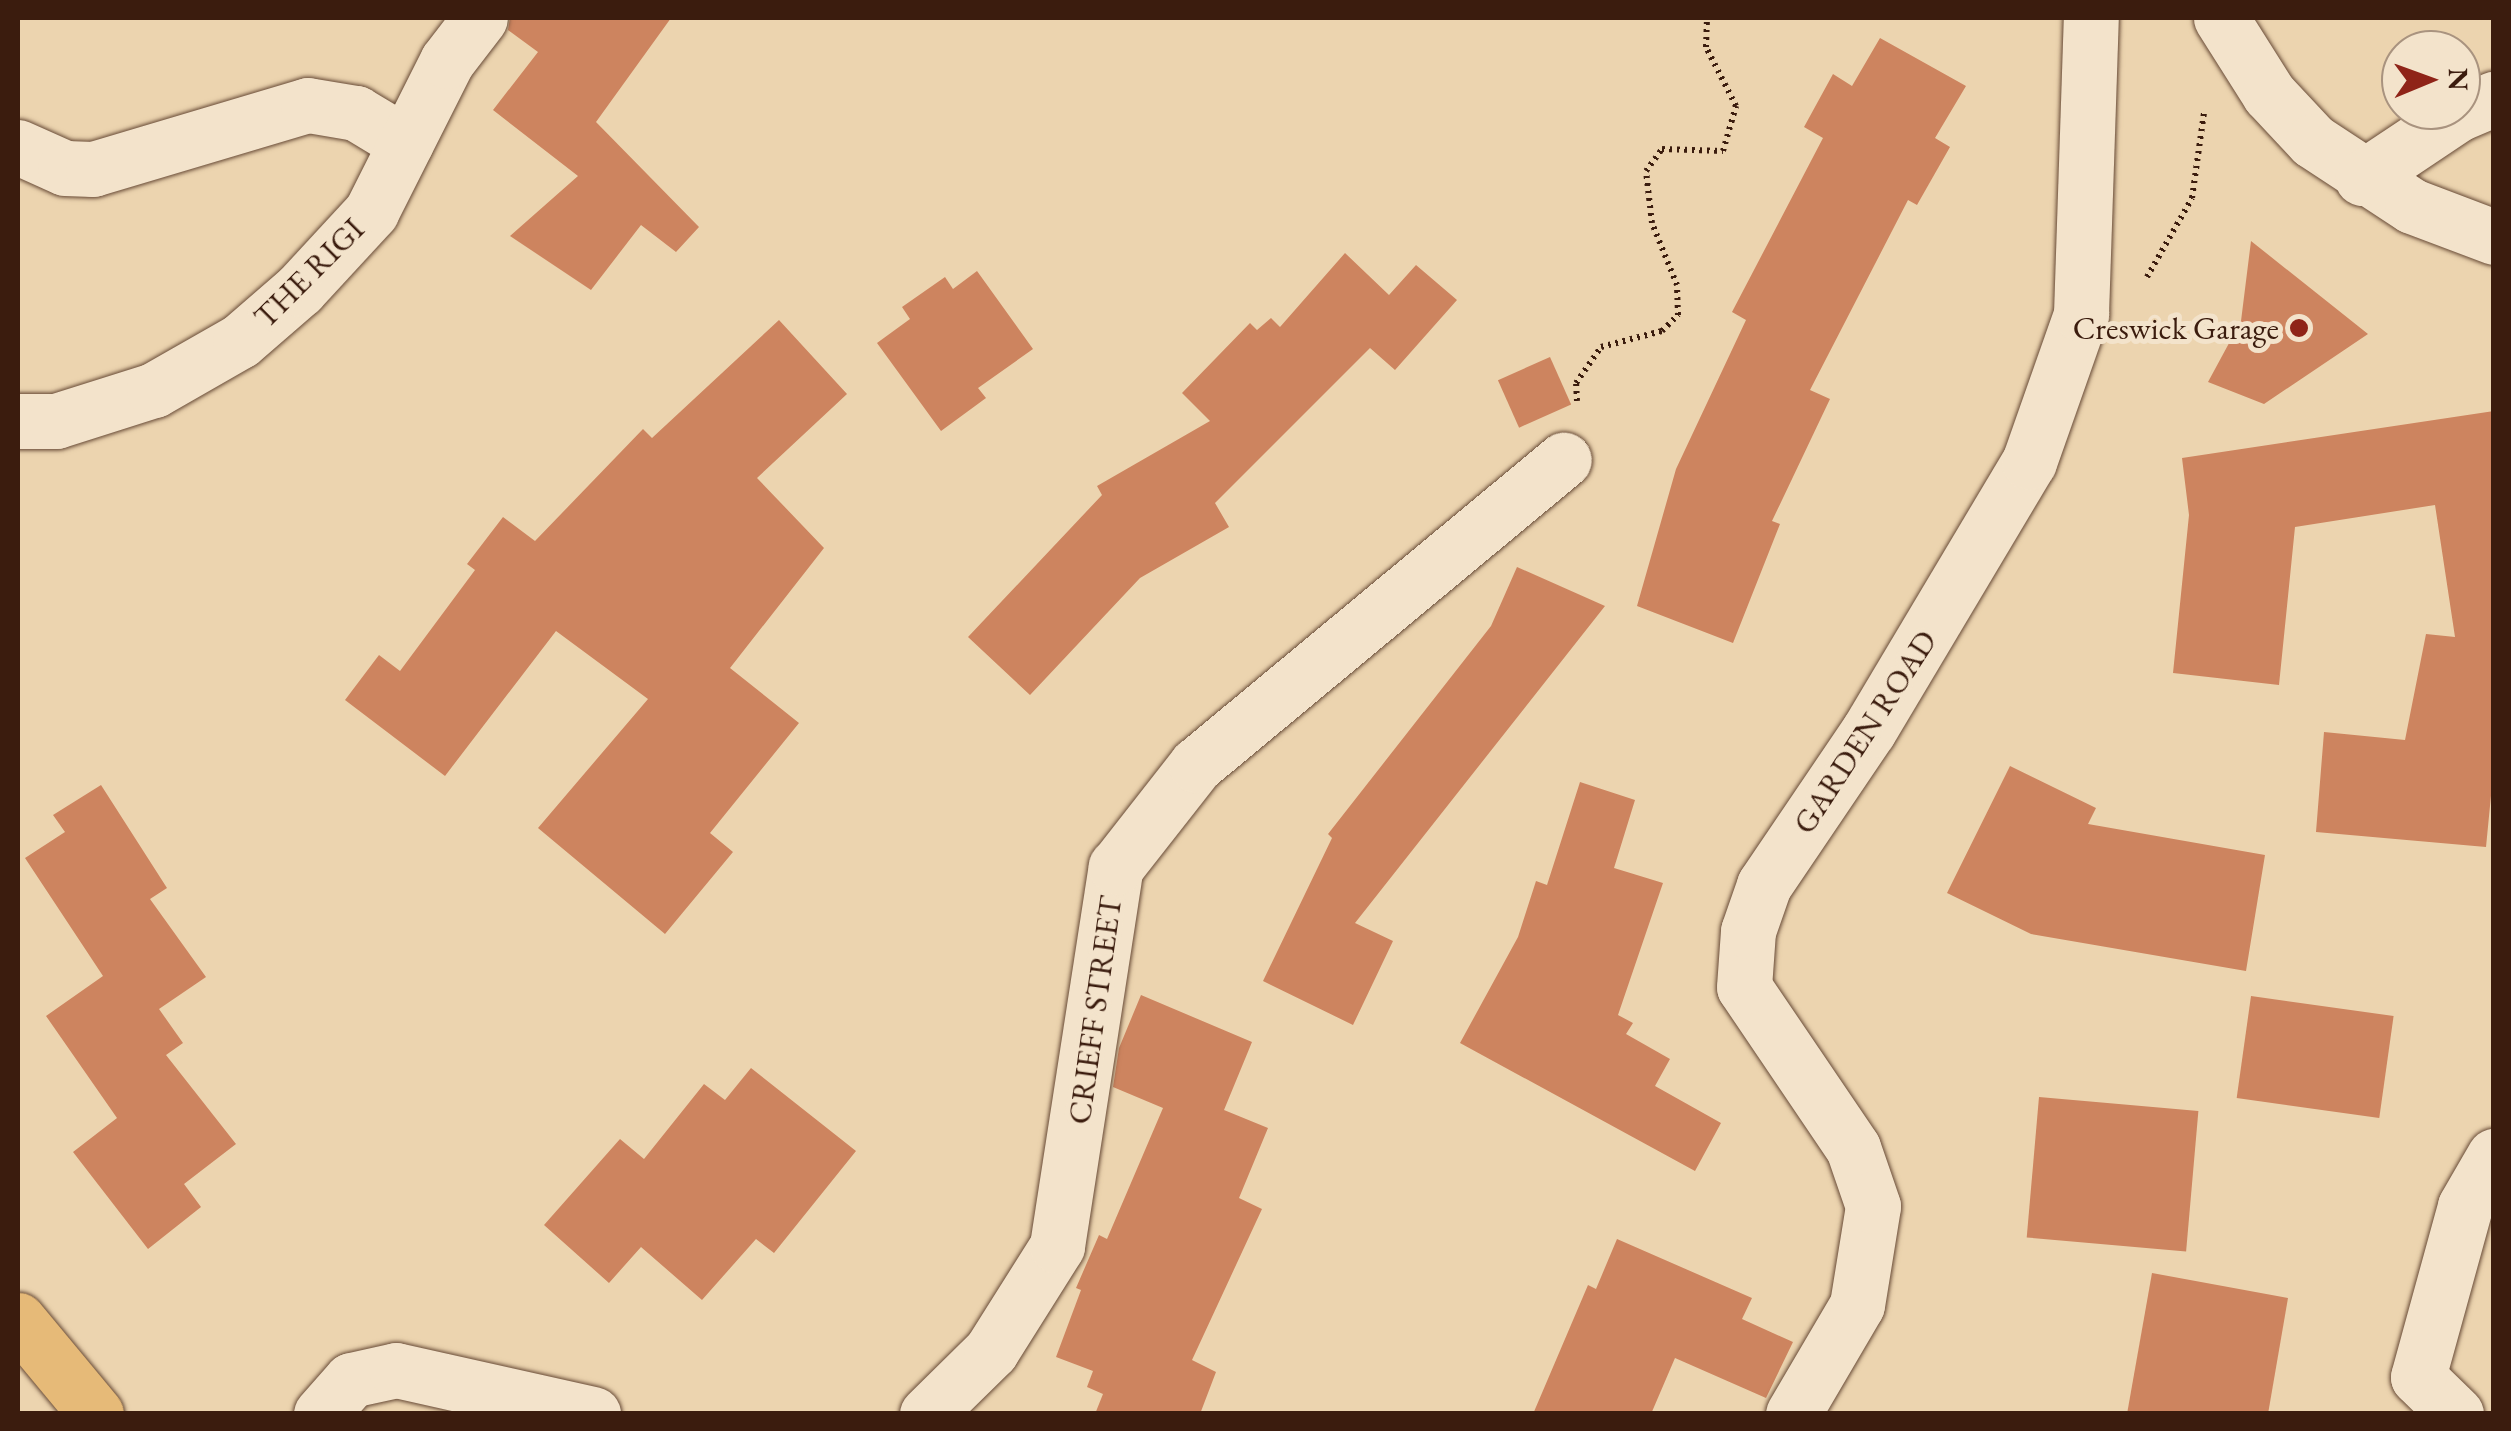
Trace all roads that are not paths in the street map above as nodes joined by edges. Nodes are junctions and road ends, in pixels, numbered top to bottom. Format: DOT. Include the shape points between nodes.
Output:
graph roads {
  1 [pos="480,18"];
  2 [pos="2091,18"];
  3 [pos="2221,18"];
  4 [pos="2494,99"];
  5 [pos="406,143"];
  6 [pos="18,147"];
  7 [pos="2362,178"];
  8 [pos="2494,237"];
  9 [pos="18,420"];
  10 [pos="1564,460"];
  11 [pos="2494,1156"];
  12 [pos="18,1320"];
  13 [pos="96,1414"];
  14 [pos="321,1414"];
  15 [pos="593,1414"];
  16 [pos="927,1414"];
  17 [pos="1793,1414"];
  18 [pos="2456,1414"];
  1 -- 5 [label="street, THE RIGI" via="448,61"];
  2 -- 17 [label="street, GARDEN ROAD" via="2081,314 2029,462 1880,714 1764,885 1748,930 1744,986 1853,1148 1873,1206 1857,1305"];
  3 -- 7 [label="street" via="2268,94 2313,141"];
  4 -- 7 [label="street" via="2458,114"];
  5 -- 6 [label="street" via="356,112 308,105 93,169 65,168"];
  5 -- 9 [label="street, THE RIGI" via="371,212 342,249 240,341 199,369 99,410 56,422"];
  7 -- 8 [label="street" via="2445,221"];
  10 -- 16 [label="street, CRIEFF STREET" via="1196,766 1116,867 1057,1246 990,1351"];
  11 -- 18 [label="street" via="2464,1206 2418,1377"];
  12 -- 13 [label="main road"];
  14 -- 15 [label="street" via="351,1380 396,1370"];
}
